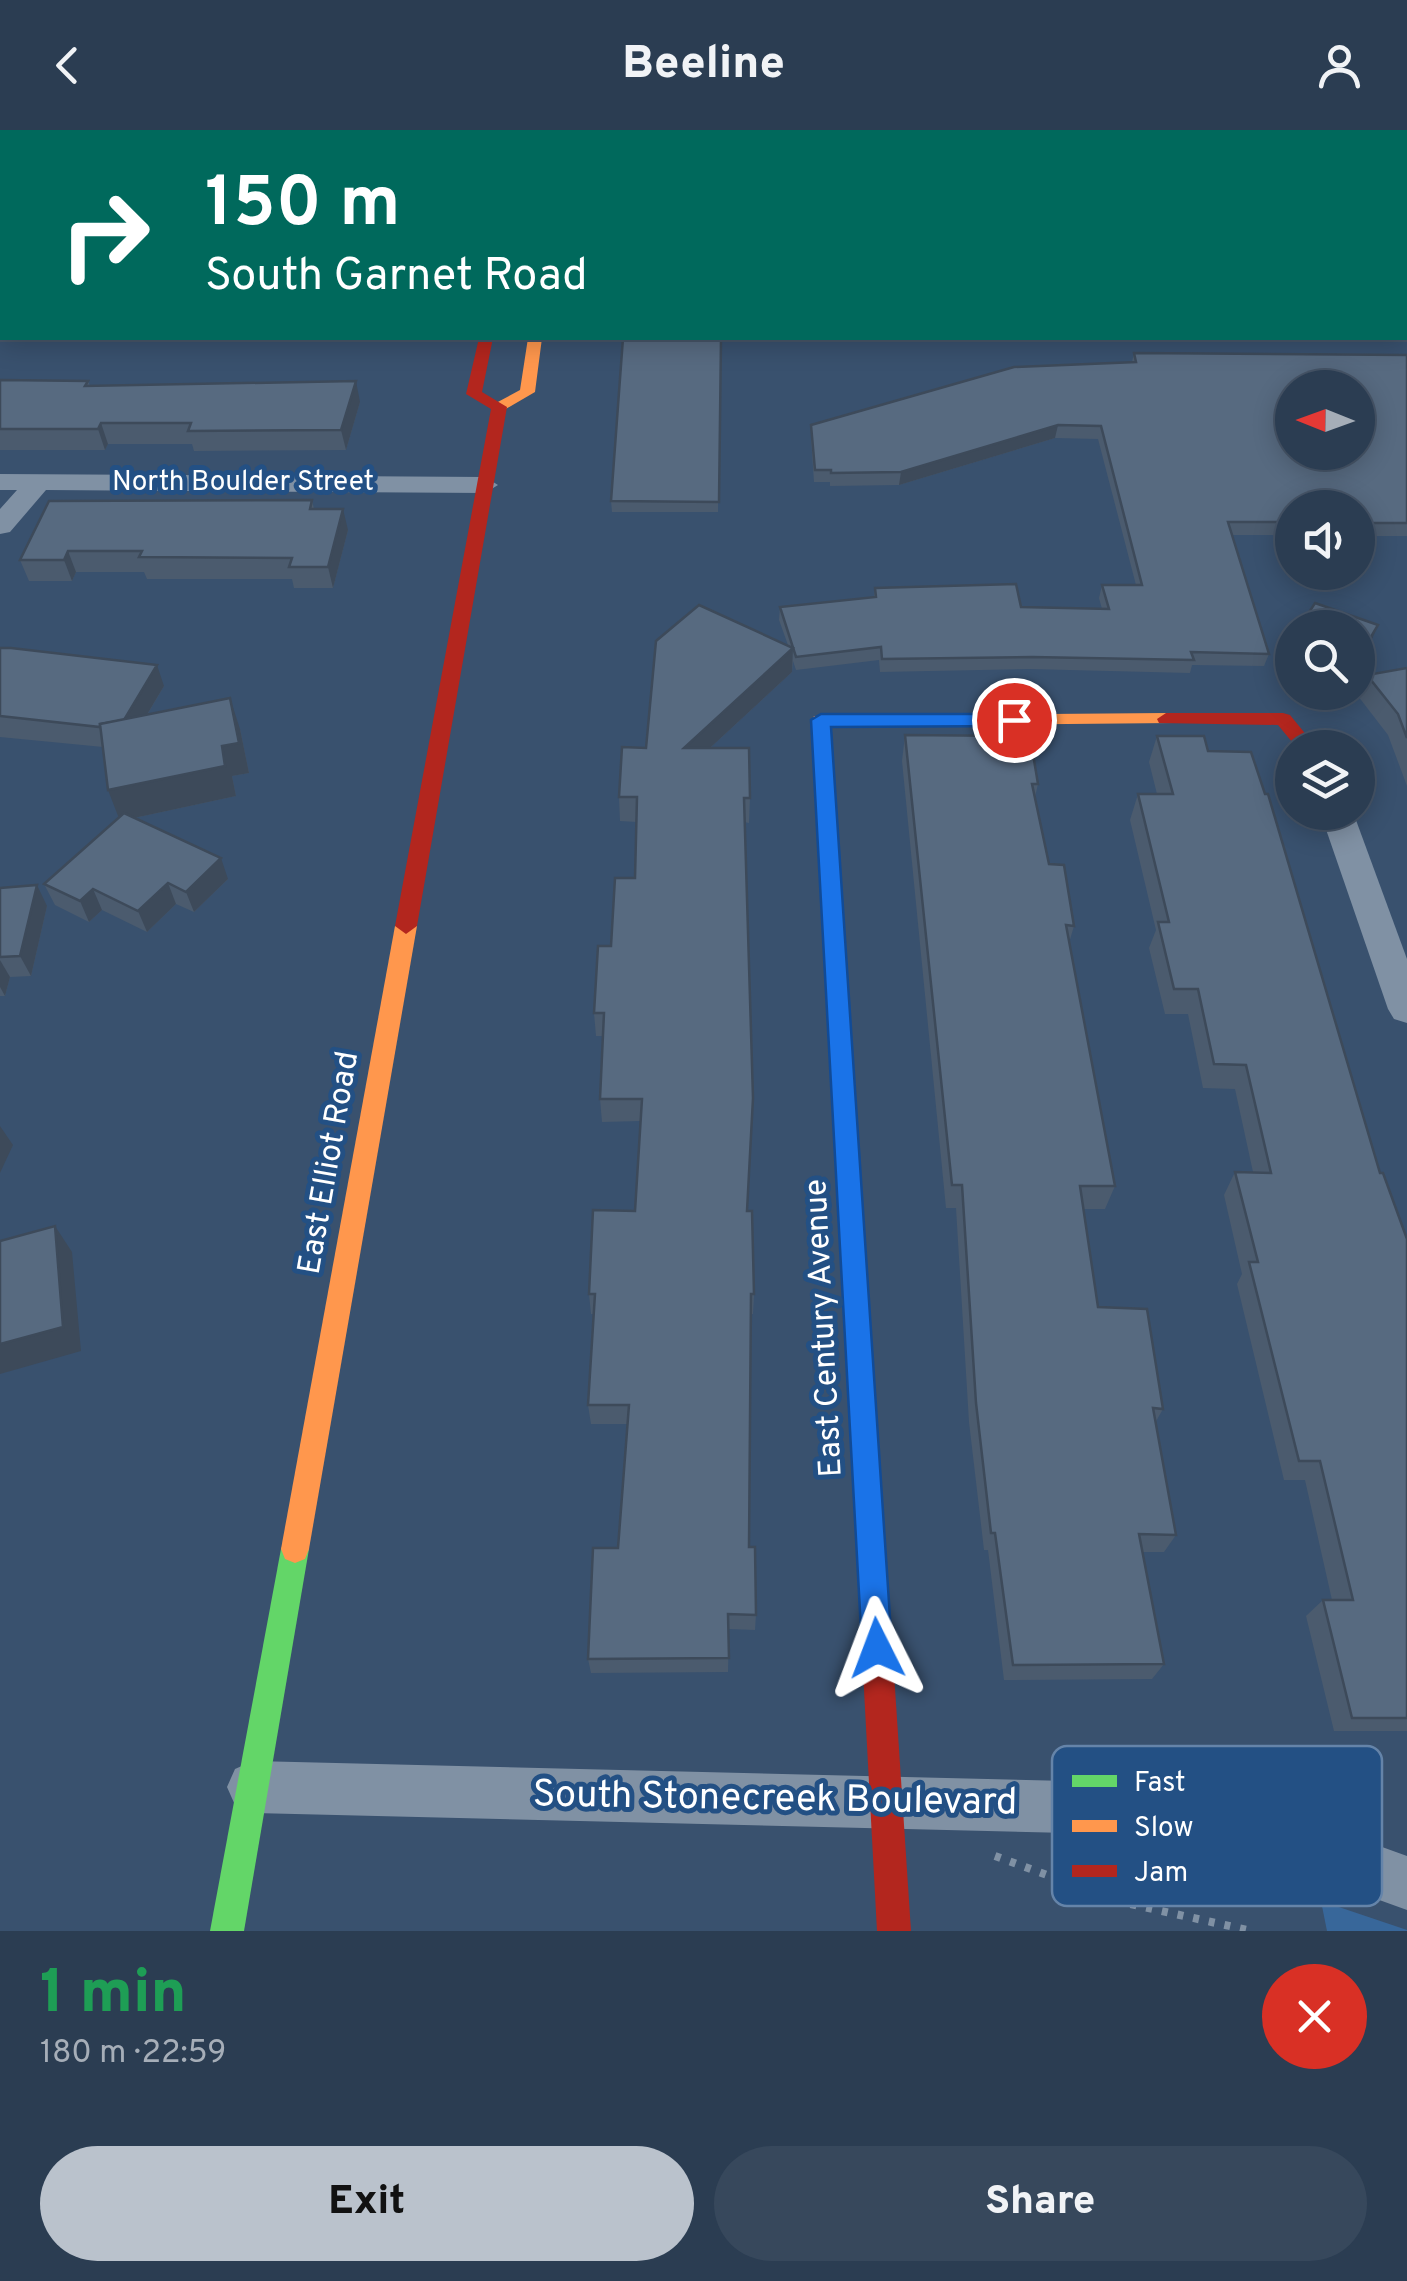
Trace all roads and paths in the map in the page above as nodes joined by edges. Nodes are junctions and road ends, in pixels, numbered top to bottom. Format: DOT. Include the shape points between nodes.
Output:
graph roads {
  1 [pos="486,340"];
  2 [pos="535,340"];
  3 [pos="499,408"];
  4 [pos="0,482"];
  5 [pos="39,482"];
  6 [pos="485,485"];
  7 [pos="0,526"];
  8 [pos="1292,730"];
  9 [pos="1342,830"];
  10 [pos="1407,1009"];
  11 [pos="254,1787"];
  12 [pos="886,1802"];
  13 [pos="1052,1806"];
  14 [pos="991,1854"];
  15 [pos="1382,1873"];
  16 [pos="1052,1882"];
  17 [pos="1407,1882"];
  18 [pos="1138,1906"];
  19 [pos="227,1931"];
  20 [pos="894,1931"];
  21 [pos="1252,1931"];
  1 -- 3 [label="main road" via="474,394"];
  2 -- 3 [label="main road" via="527,392"];
  3 -- 6 [label="main road, East Elliot Road"];
  4 -- 5 [label="street, North Boulder Street"];
  5 -- 6 [label="street, North Boulder Street"];
  5 -- 7 [label="street"];
  6 -- 11 [label="main road, East Elliot Road"];
  8 -- 12 [label="main road, East Century Avenue" via="1283,719 821,720"];
  9 -- 10 [label="street"];
  11 -- 12 [label="street, South Stonecreek Boulevard"];
  11 -- 19 [label="main road, East Elliot Road"];
  12 -- 13 [label="street, South Stonecreek Boulevard"];
  12 -- 20 [label="main road, East Century Avenue"];
  14 -- 16 [label="path"];
  15 -- 17 [label="street, South Stonecreek Boulevard"];
  18 -- 21 [label="path"];
}
